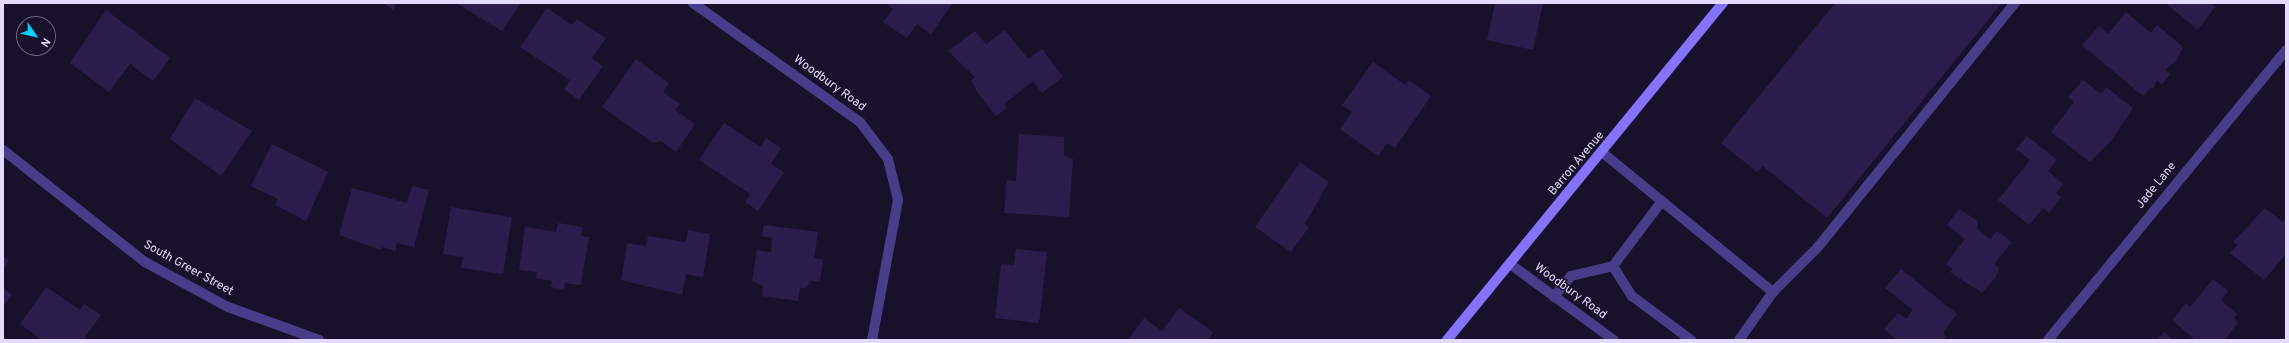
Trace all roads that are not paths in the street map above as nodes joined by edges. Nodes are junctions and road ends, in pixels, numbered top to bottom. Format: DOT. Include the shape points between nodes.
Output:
graph roads {
  1 [pos="693,3"];
  2 [pos="1723,3"];
  3 [pos="2015,3"];
  4 [pos="2286,50"];
  5 [pos="3,150"];
  6 [pos="1603,153"];
  7 [pos="1662,201"];
  8 [pos="1510,264"];
  9 [pos="1613,266"];
  10 [pos="1774,292"];
  11 [pos="1554,297"];
  12 [pos="319,340"];
  13 [pos="872,340"];
  14 [pos="1447,340"];
  15 [pos="1614,340"];
  16 [pos="1691,340"];
  17 [pos="1739,340"];
  18 [pos="2048,340"];
  1 -- 13 [label="street, Woodbury Road" via="860,122 888,159 898,200"];
  2 -- 6 [label="main road, Barron Avenue"];
  3 -- 10 [label="street" via="1818,247"];
  4 -- 18 [label="street, Jade Lane"];
  5 -- 12 [label="street, South Greer Street" via="145,262 228,307"];
  6 -- 7 [label="street"];
  6 -- 8 [label="main road, Barron Avenue"];
  7 -- 9 [label="street"];
  7 -- 10 [label="street"];
  8 -- 11 [label="street, Woodbury Road"];
  8 -- 14 [label="main road, Barron Avenue"];
  9 -- 11 [label="street" via="1571,276"];
  9 -- 16 [label="street" via="1632,296"];
  10 -- 17 [label="street"];
  11 -- 15 [label="street, Woodbury Road"];
}
